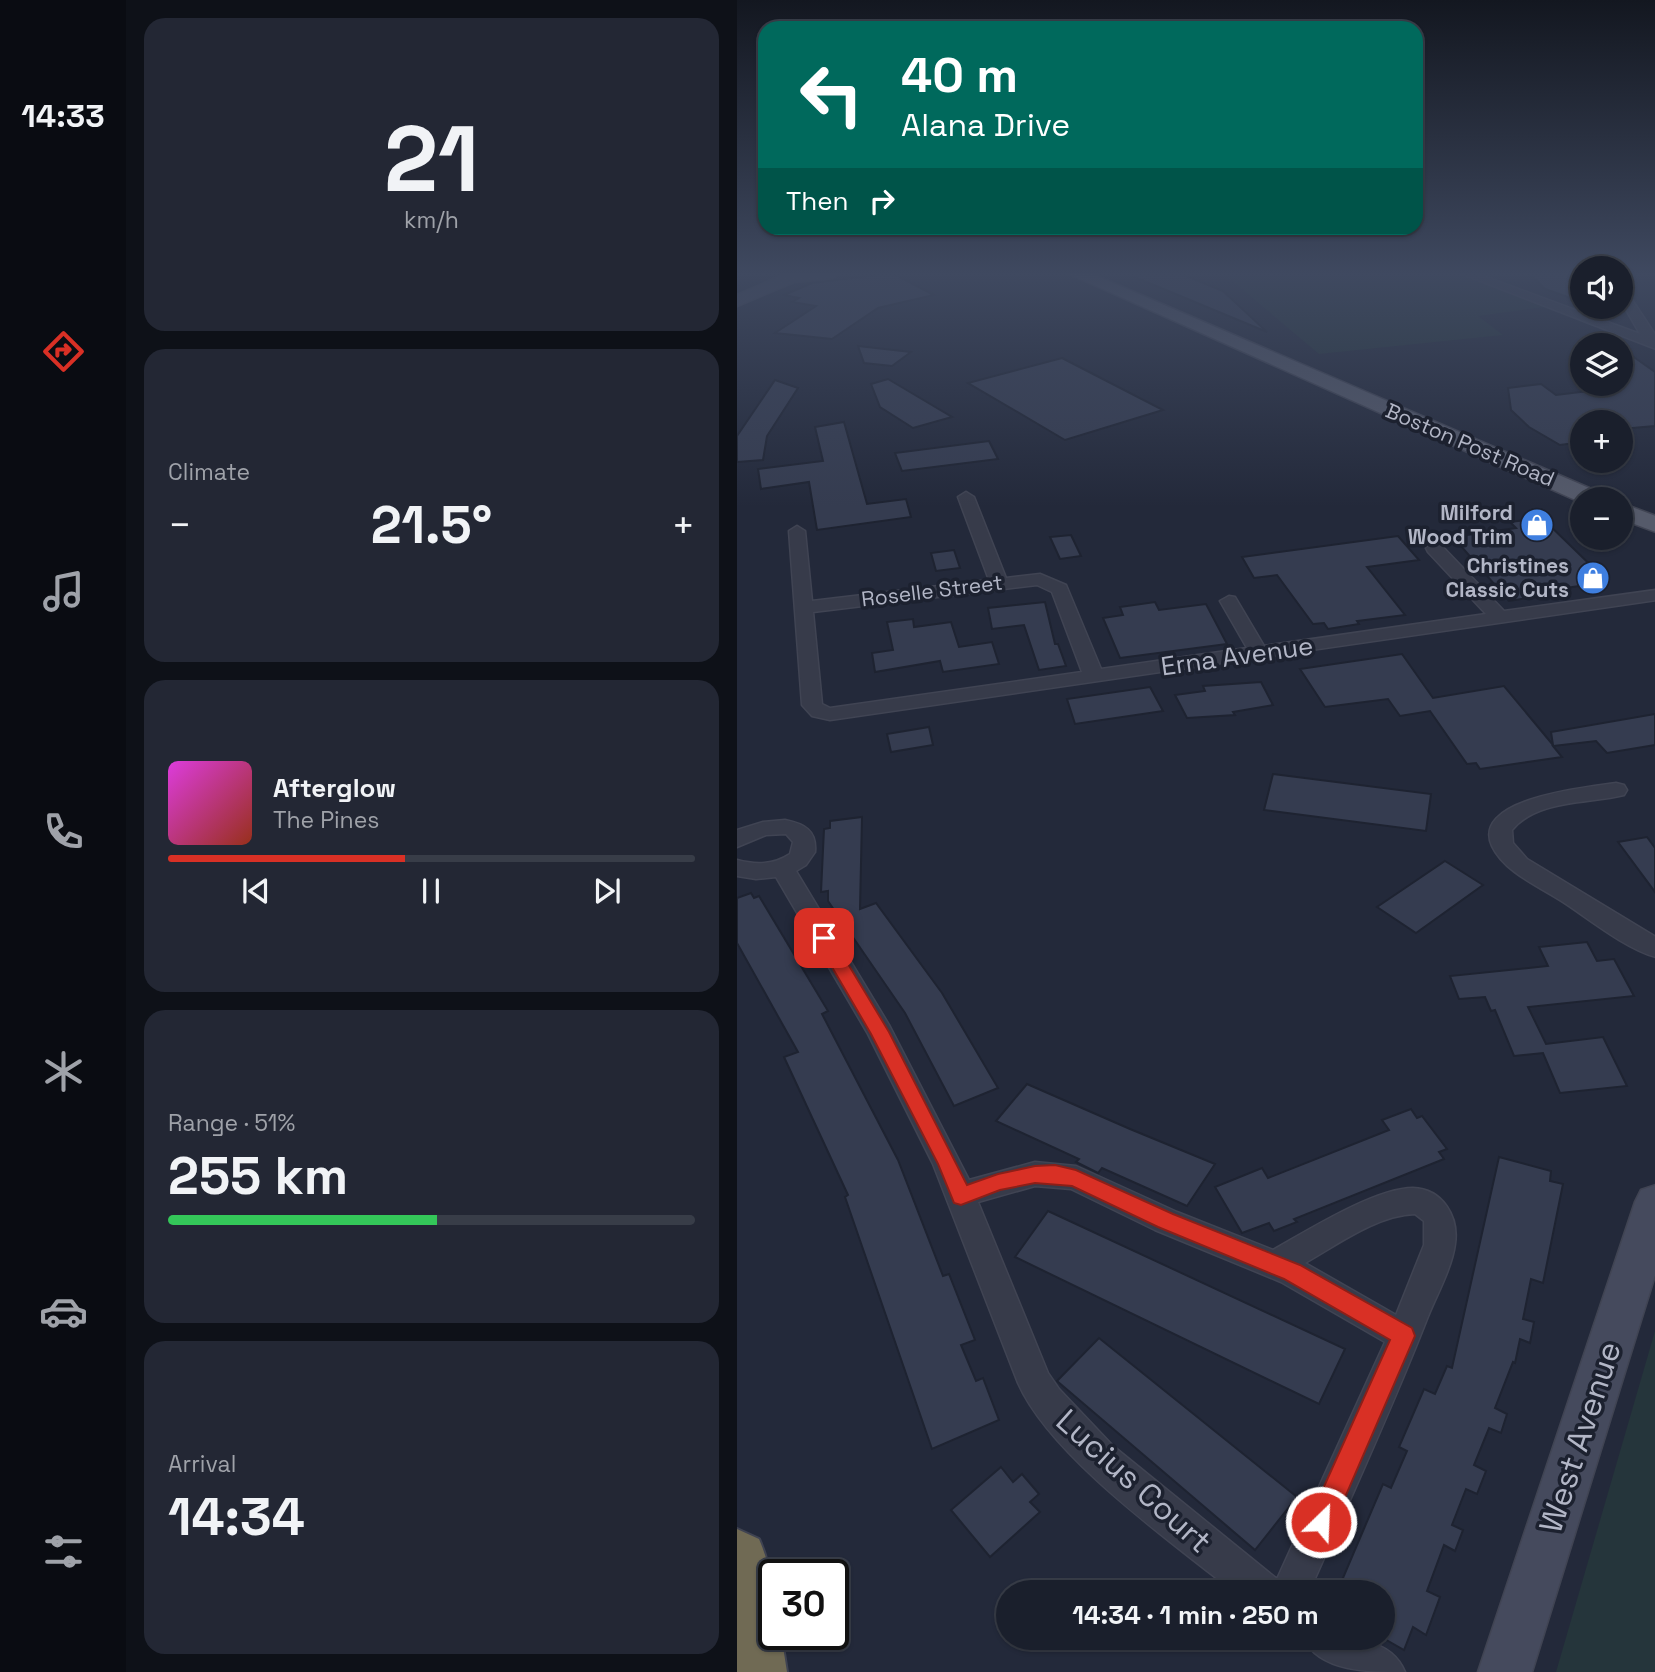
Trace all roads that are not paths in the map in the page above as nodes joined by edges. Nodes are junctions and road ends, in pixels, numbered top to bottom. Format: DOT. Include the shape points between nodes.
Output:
graph roads {
  1 [pos="1256,351"];
  2 [pos="1570,488"];
  3 [pos="966,497"];
  4 [pos="1633,515"];
  5 [pos="1655,525"];
  6 [pos="797,531"];
  7 [pos="1434,548"];
  8 [pos="999,583"];
  9 [pos="1655,595"];
  10 [pos="1229,601"];
  11 [pos="802,608"];
  12 [pos="1500,618"];
  13 [pos="1259,653"];
  14 [pos="1094,677"];
  15 [pos="1616,789"];
  16 [pos="737,840"];
  17 [pos="737,868"];
  18 [pos="782,868"];
  19 [pos="1655,948"];
  20 [pos="961,1196"];
  21 [pos="1655,1202"];
  22 [pos="1274,1265"];
  23 [pos="1404,1336"];
  24 [pos="737,1561"];
  25 [pos="1248,1580"];
  26 [pos="1295,1580"];
  27 [pos="1345,1650"];
  28 [pos="753,1672"];
  29 [pos="1385,1672"];
  30 [pos="1505,1672"];
  1 -- 2 [label="main road, Boston Post Road"];
  3 -- 8 [label="street"];
  4 -- 5 [label="main road"];
  6 -- 11 [label="street"];
  7 -- 12 [label="street"];
  8 -- 11 [label="street, Roselle Street"];
  8 -- 14 [label="street, Roselle Street" via="1040,579 1060,589"];
  9 -- 12 [label="street, Erna Avenue"];
  10 -- 13 [label="street"];
  11 -- 14 [label="street, Erna Avenue" via="812,705 819,712 842,714"];
  12 -- 13 [label="street, Erna Avenue"];
  13 -- 14 [label="street, Erna Avenue"];
  15 -- 19 [label="street" via="1525,807 1506,821 1501,838 1519,864"];
  16 -- 18 [label="street" via="765,827 798,832 803,839 801,855"];
  17 -- 18 [label="street" via="758,873"];
  18 -- 20 [label="street, Lucius Court" via="880,1032"];
  20 -- 22 [label="street" via="1013,1178 1055,1174 1099,1187 1166,1221"];
  20 -- 25 [label="street, Lucius Court" via="1035,1383 1059,1419"];
  21 -- 30 [label="street, West Avenue"];
  22 -- 23 [label="street"];
  22 -- 23 [label="street" via="1391,1205 1424,1203 1439,1218 1440,1245"];
  23 -- 26 [label="street"];
  24 -- 28 [label="highway"];
  27 -- 29 [label="street"];
}
